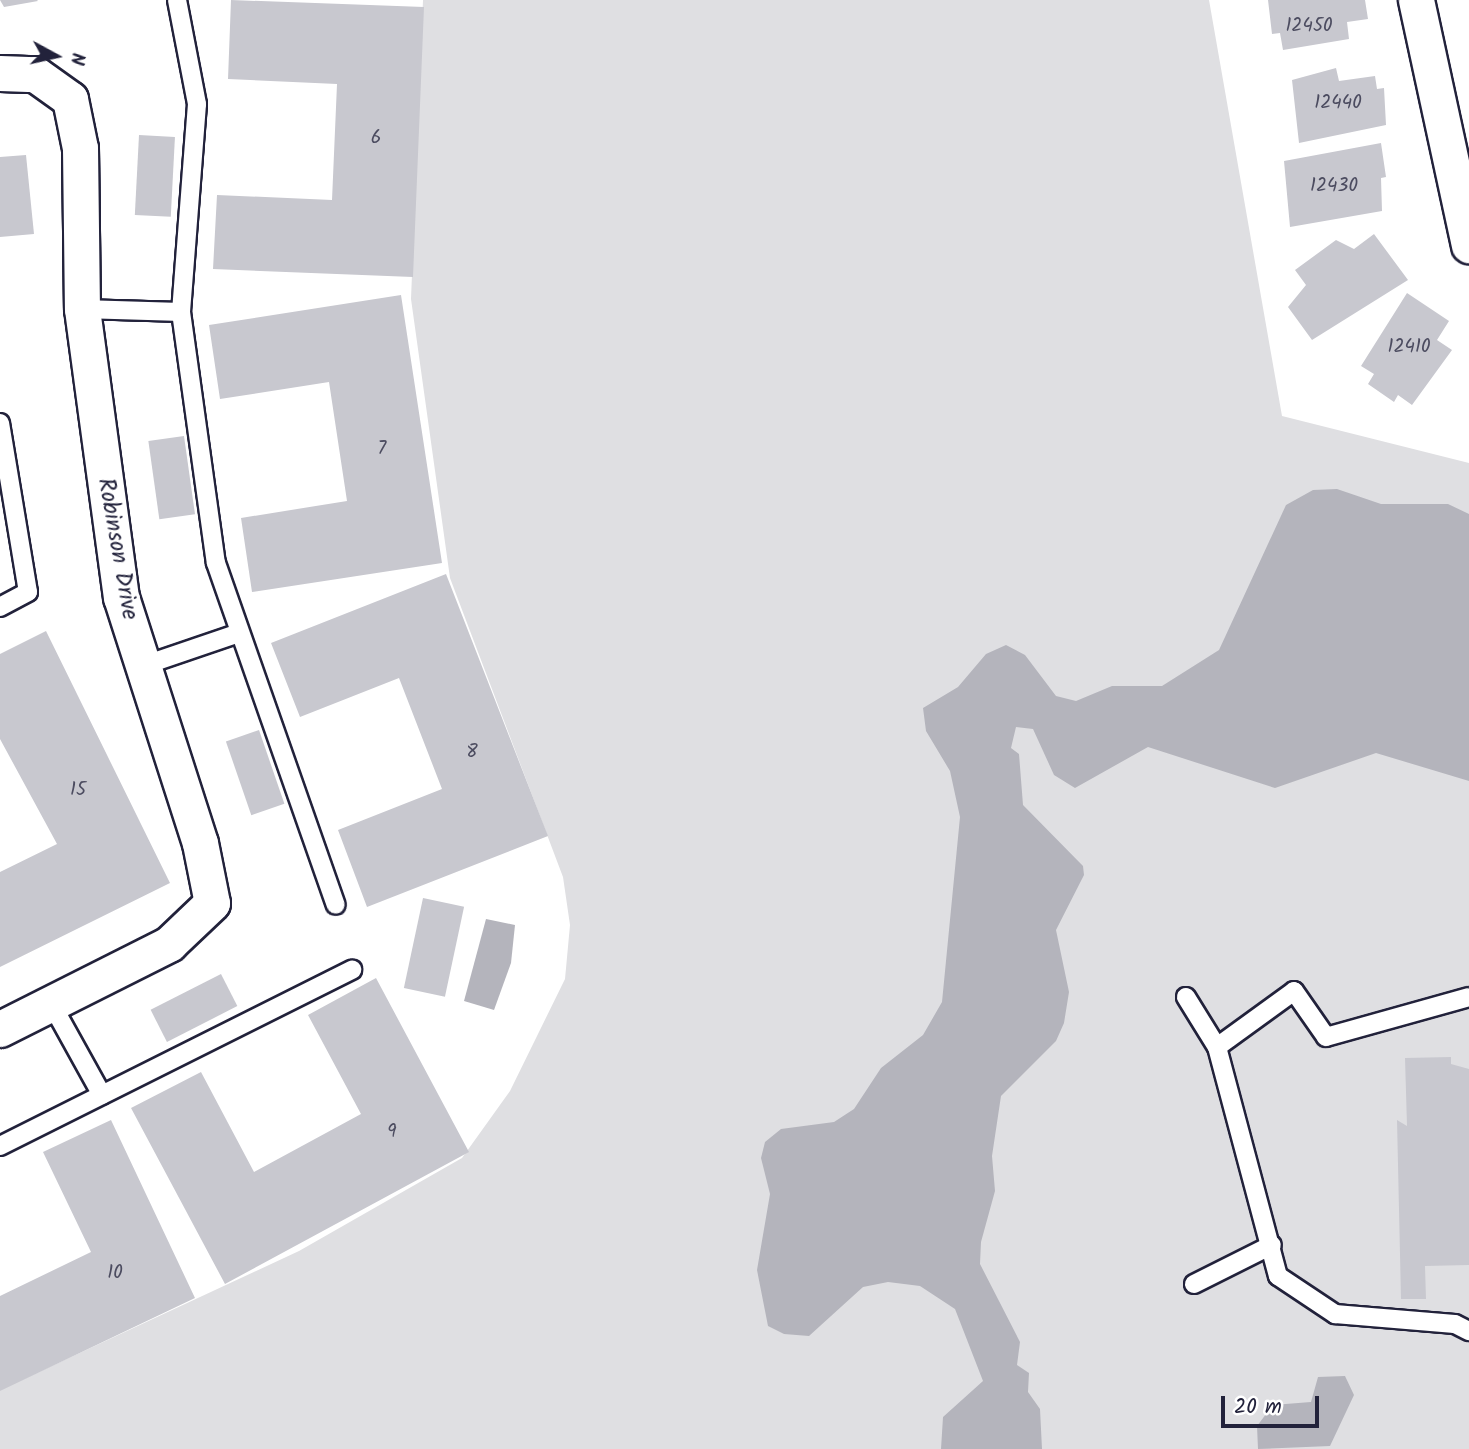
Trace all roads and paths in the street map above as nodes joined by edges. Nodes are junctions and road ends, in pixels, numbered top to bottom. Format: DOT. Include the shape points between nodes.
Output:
graph roads {
  1 [pos="177,0"];
  2 [pos="1416,0"];
  3 [pos="0,73"];
  4 [pos="1469,245"];
  5 [pos="82,309"];
  6 [pos="181,312"];
  7 [pos="0,423"];
  8 [pos="0,607"];
  9 [pos="236,634"];
  10 [pos="142,666"];
  11 [pos="336,905"];
  12 [pos="352,970"];
  13 [pos="1186,997"];
  14 [pos="1469,997"];
  15 [pos="51,1003"];
  16 [pos="0,1029"];
  17 [pos="1217,1047"];
  18 [pos="102,1095"];
  19 [pos="0,1146"];
  20 [pos="1272,1245"];
  21 [pos="1194,1284"];
  22 [pos="1469,1331"];
  1 -- 6 [label="lane" via="197,104"];
  2 -- 4 [label="street"];
  3 -- 5 [label="street, Robinson Drive" via="35,74 70,99 80,148"];
  5 -- 6 [label="lane"];
  5 -- 10 [label="street, Robinson Drive" via="121,597"];
  6 -- 9 [label="lane" via="216,563"];
  7 -- 8 [label="lane" via="28,593"];
  9 -- 10 [label="lane"];
  9 -- 11 [label="lane"];
  10 -- 15 [label="street, Robinson Drive" via="201,843 212,902 169,944"];
  12 -- 18 [label="lane"];
  13 -- 17 [label="lane"];
  14 -- 17 [label="lane" via="1326,1037 1294,991"];
  15 -- 16 [label="street, Robinson Drive"];
  15 -- 18 [label="lane"];
  17 -- 20 [label="lane"];
  18 -- 19 [label="lane"];
  20 -- 21 [label="lane"];
  20 -- 22 [label="lane" via="1278,1276 1335,1314 1455,1324"];
}
